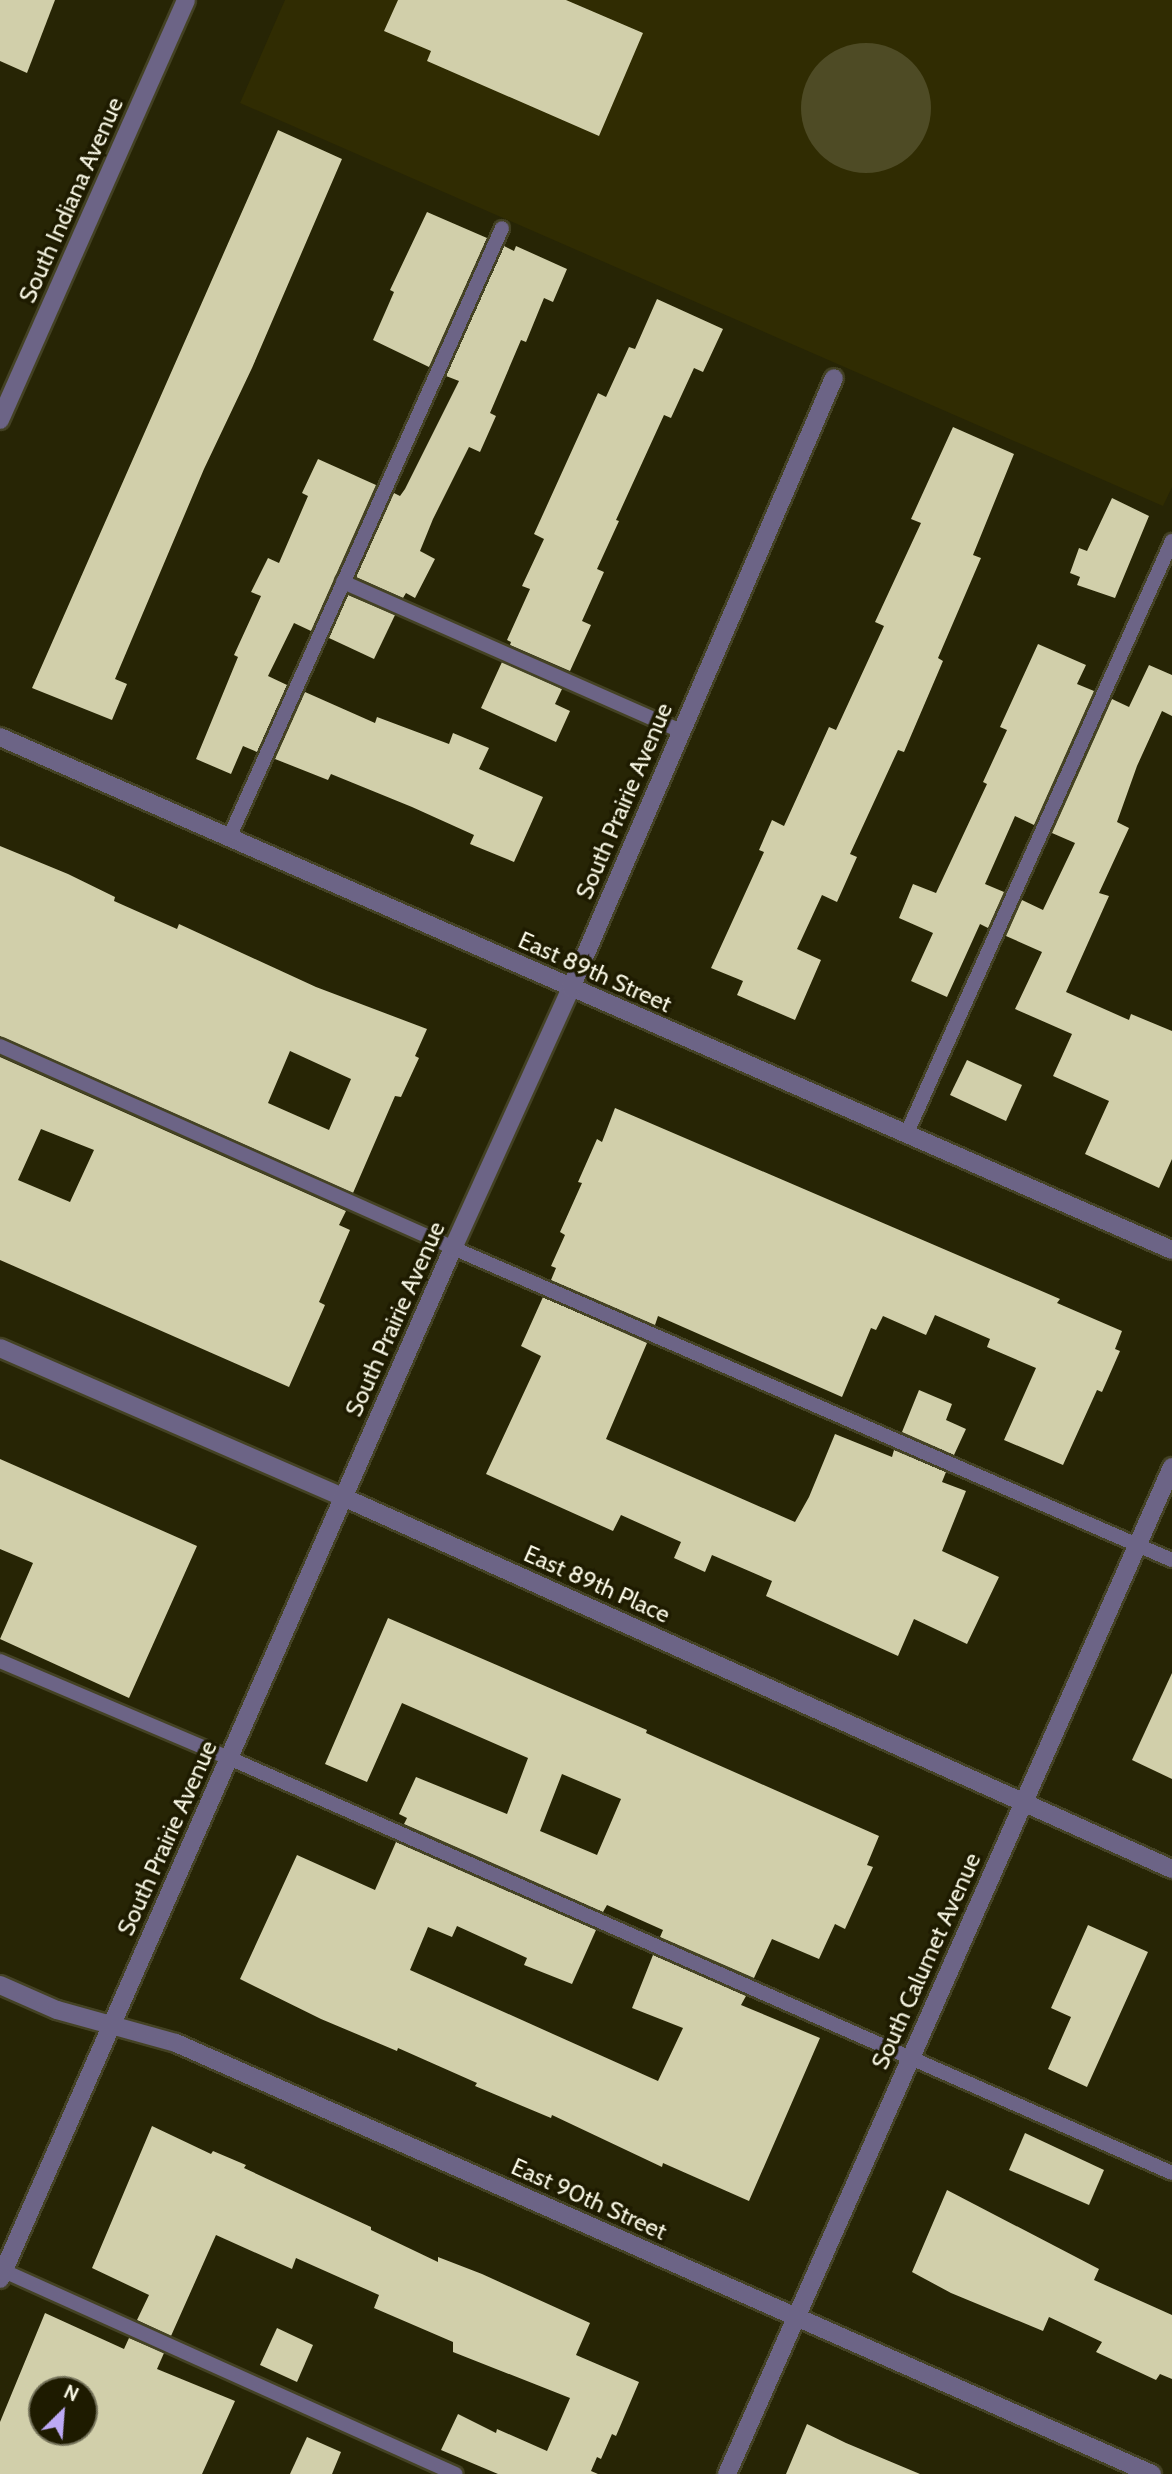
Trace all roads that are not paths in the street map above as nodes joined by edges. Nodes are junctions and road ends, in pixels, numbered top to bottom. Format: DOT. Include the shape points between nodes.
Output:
graph roads {
  1 [pos="186,0"];
  2 [pos="502,228"];
  3 [pos="834,378"];
  4 [pos="0,420"];
  5 [pos="1172,541"];
  6 [pos="344,582"];
  7 [pos="681,731"];
  8 [pos="0,737"];
  9 [pos="229,838"];
  10 [pos="571,988"];
  11 [pos="0,1046"];
  12 [pos="906,1135"];
  13 [pos="453,1248"];
  14 [pos="1172,1250"];
  15 [pos="0,1348"];
  16 [pos="1172,1467"];
  17 [pos="343,1497"];
  18 [pos="1137,1545"];
  19 [pos="1172,1560"];
  20 [pos="0,1661"];
  21 [pos="229,1758"];
  22 [pos="1023,1803"];
  23 [pos="1172,1869"];
  24 [pos="0,1984"];
  25 [pos="112,2025"];
  26 [pos="910,2059"];
  27 [pos="1172,2173"];
  28 [pos="2,2275"];
  29 [pos="797,2317"];
  30 [pos="456,2474"];
  31 [pos="727,2474"];
  32 [pos="1152,2474"];
  1 -- 4 [label="street, South Indiana Avenue"];
  2 -- 6 [label="lane"];
  3 -- 7 [label="street, South Prairie Avenue"];
  5 -- 12 [label="lane"];
  6 -- 7 [label="lane"];
  6 -- 9 [label="lane"];
  7 -- 10 [label="street, South Prairie Avenue"];
  8 -- 9 [label="street, East 89th Street"];
  9 -- 10 [label="street, East 89th Street"];
  10 -- 12 [label="street, East 89th Street"];
  10 -- 13 [label="street, South Prairie Avenue"];
  11 -- 13 [label="lane"];
  12 -- 14 [label="street, East 89th Street"];
  13 -- 17 [label="street, South Prairie Avenue"];
  13 -- 18 [label="lane"];
  15 -- 17 [label="street, East 89th Place"];
  16 -- 18 [label="street, South Calumet Avenue"];
  17 -- 21 [label="street, South Prairie Avenue"];
  17 -- 22 [label="street, East 89th Place"];
  18 -- 19 [label="lane"];
  18 -- 22 [label="street, South Calumet Avenue"];
  20 -- 21 [label="lane"];
  21 -- 25 [label="street, South Prairie Avenue"];
  21 -- 26 [label="lane"];
  22 -- 23 [label="street, East 89th Place"];
  22 -- 26 [label="street, South Calumet Avenue"];
  24 -- 25 [label="street, East 90th Street" via="57,2010"];
  25 -- 28 [label="street, South Prairie Avenue"];
  25 -- 29 [label="street, East 90th Street" via="176,2043"];
  26 -- 27 [label="lane"];
  26 -- 29 [label="street, South Calumet Avenue"];
  28 -- 30 [label="lane"];
  29 -- 31 [label="street, South Calumet Avenue"];
  29 -- 32 [label="street, East 90th Street"];
}
